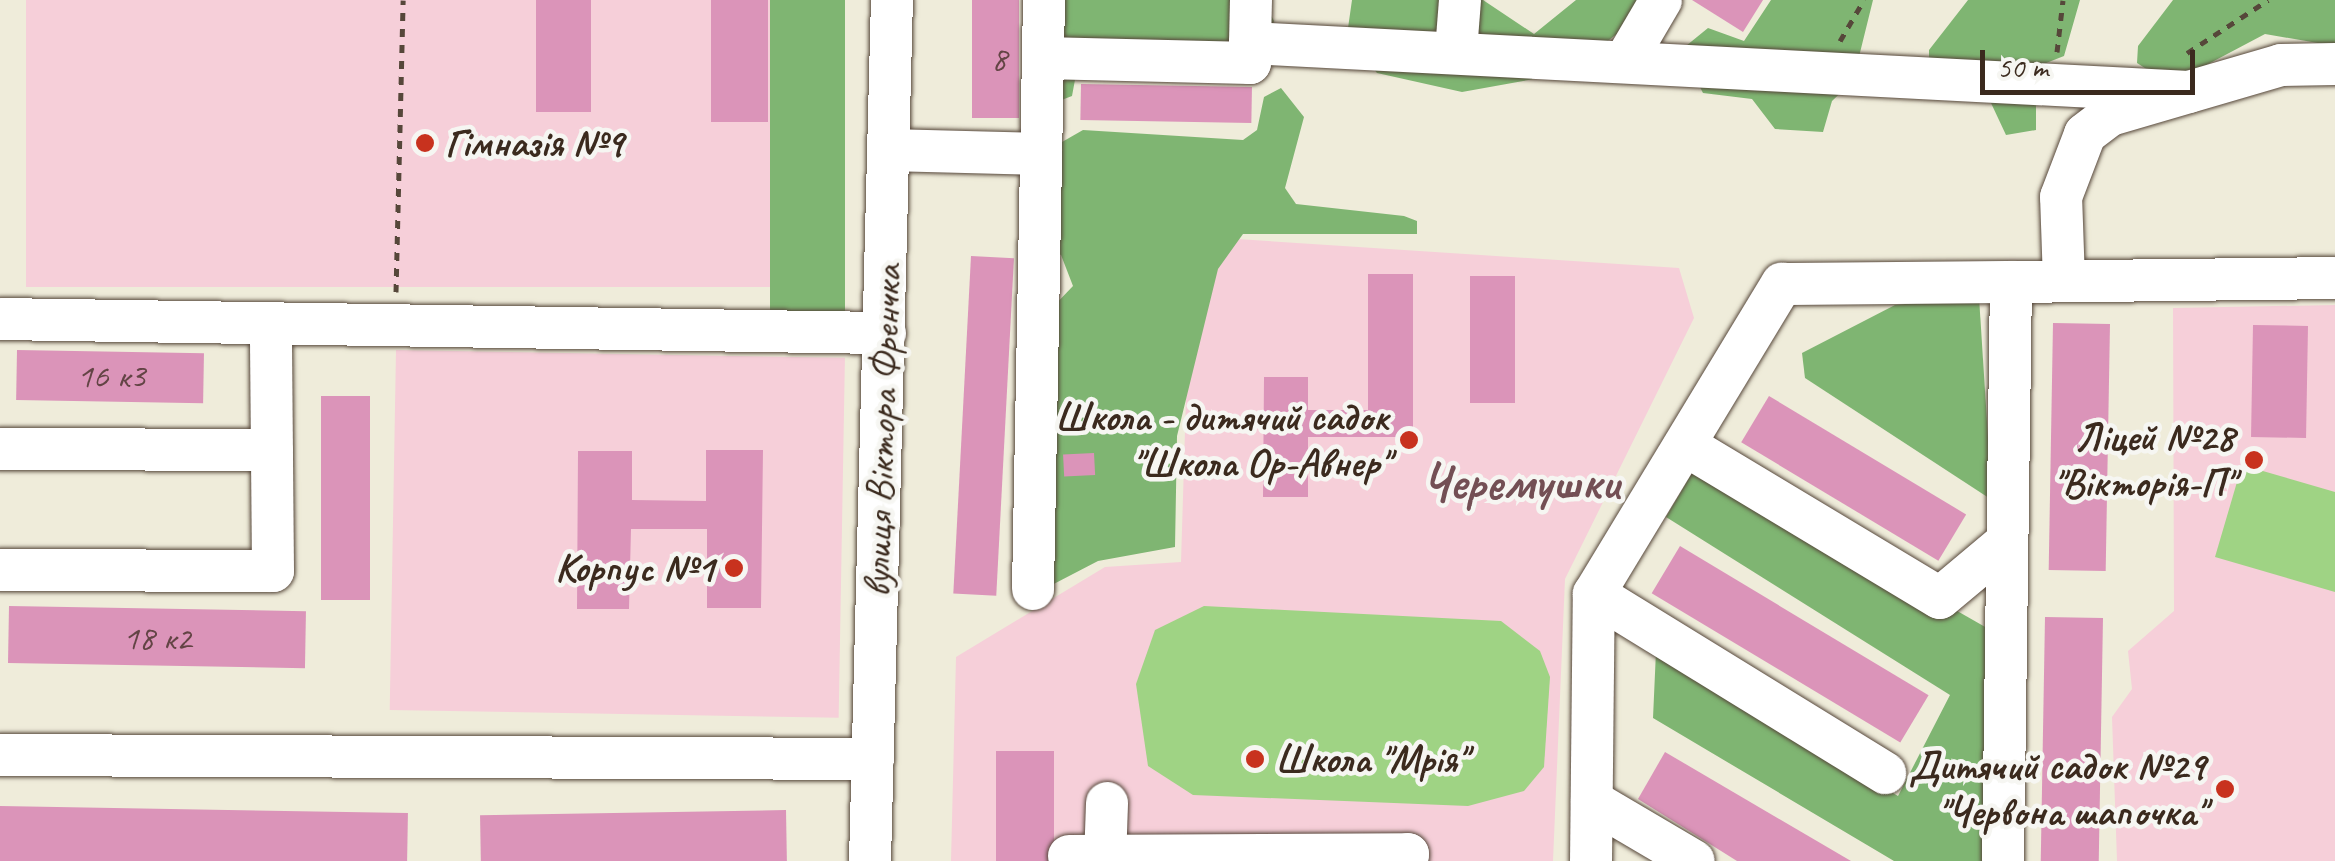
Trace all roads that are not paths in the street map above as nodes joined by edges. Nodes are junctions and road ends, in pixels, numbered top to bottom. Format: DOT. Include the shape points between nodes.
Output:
graph roads {
  1 [pos="892,0"];
  2 [pos="1044,0"];
  3 [pos="1251,0"];
  4 [pos="1460,0"];
  5 [pos="1662,0"];
  6 [pos="1250,43"];
  7 [pos="1456,52"];
  8 [pos="1043,58"];
  9 [pos="1627,58"];
  10 [pos="2335,64"];
  11 [pos="2182,76"];
  12 [pos="890,150"];
  13 [pos="1041,154"];
  14 [pos="2335,278"];
  15 [pos="2064,281"];
  16 [pos="2011,282"];
  17 [pos="0,320"];
  18 [pos="271,324"];
  19 [pos="885,334"];
  20 [pos="1685,445"];
  21 [pos="0,448"];
  22 [pos="272,450"];
  23 [pos="2007,542"];
  24 [pos="0,570"];
  25 [pos="1033,589"];
  26 [pos="1594,594"];
  27 [pos="0,755"];
  28 [pos="873,759"];
  29 [pos="1886,773"];
  30 [pos="1592,801"];
  31 [pos="1106,803"];
  32 [pos="1093,858"];
  33 [pos="870,861"];
  34 [pos="1408,861"];
  35 [pos="1591,861"];
  36 [pos="1694,861"];
  37 [pos="2004,861"];
  1 -- 12 [label="street, вулиця Віктора Френчка"];
  2 -- 8 [label="street"];
  3 -- 6 [label="street"];
  4 -- 7 [label="street"];
  5 -- 9 [label="street"];
  6 -- 7 [label="street"];
  6 -- 8 [label="street" via="1250,63"];
  7 -- 9 [label="street"];
  8 -- 13 [label="street"];
  9 -- 11 [label="street" via="2053,82"];
  10 -- 11 [label="street"];
  11 -- 15 [label="street" via="2086,134 2061,197"];
  12 -- 13 [label="street"];
  12 -- 19 [label="street, вулиця Віктора Френчка"];
  13 -- 25 [label="street"];
  14 -- 15 [label="street"];
  15 -- 16 [label="street"];
  16 -- 20 [label="street" via="1782,284"];
  16 -- 23 [label="street"];
  17 -- 18 [label="street"];
  18 -- 19 [label="street"];
  18 -- 22 [label="street"];
  19 -- 28 [label="street, вулиця Віктора Френчка"];
  20 -- 23 [label="street" via="1940,598"];
  20 -- 26 [label="street"];
  21 -- 22 [label="street"];
  22 -- 24 [label="street" via="273,571"];
  23 -- 37 [label="street"];
  26 -- 29 [label="street"];
  26 -- 30 [label="street"];
  27 -- 28 [label="street"];
  28 -- 33 [label="street, вулиця Віктора Френчка"];
  30 -- 35 [label="street"];
  30 -- 36 [label="street"];
  31 -- 32 [label="street"];
  32 -- 34 [label="street" via="1120,850 1388,853"];
}
